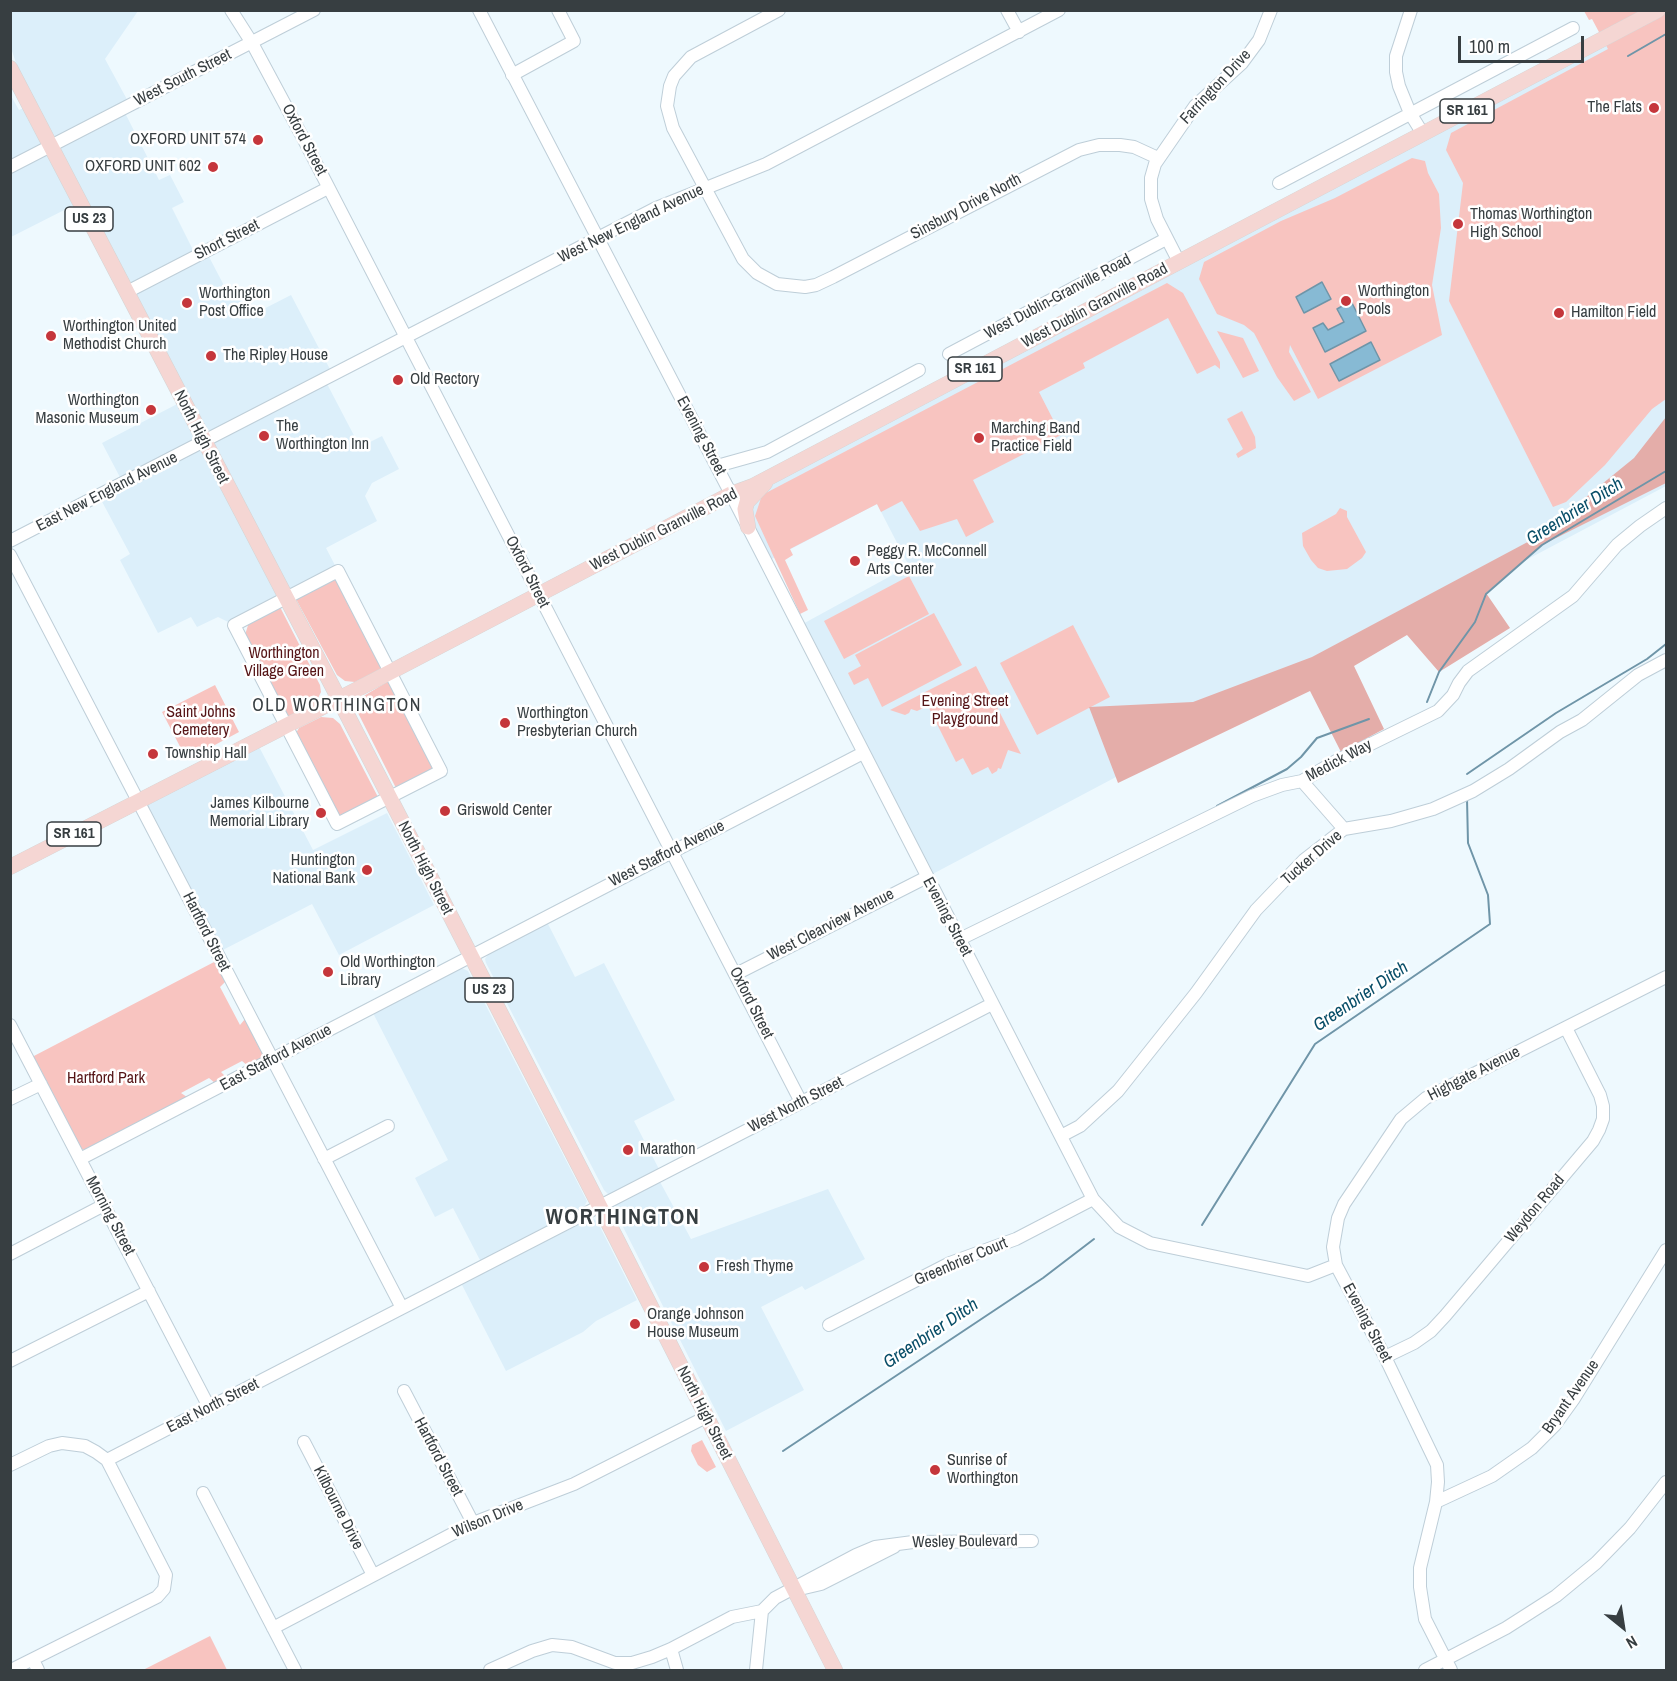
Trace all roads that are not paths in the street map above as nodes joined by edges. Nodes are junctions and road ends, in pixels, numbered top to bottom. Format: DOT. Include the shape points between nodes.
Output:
graph roads {
  1 [pos="231,10"];
  2 [pos="314,10"];
  3 [pos="479,10"];
  4 [pos="558,10"];
  5 [pos="779,10"];
  6 [pos="1007,10"];
  7 [pos="1059,10"];
  8 [pos="1271,10"];
  9 [pos="1411,10"];
  10 [pos="1658,10"];
  11 [pos="1573,28"];
  12 [pos="1019,32"];
  13 [pos="252,42"];
  14 [pos="10,68"];
  15 [pos="513,75"];
  16 [pos="1410,113"];
  17 [pos="1424,134"];
  18 [pos="51,147"];
  19 [pos="1158,158"];
  20 [pos="10,167"];
  21 [pos="1278,183"];
  22 [pos="705,187"];
  23 [pos="328,188"];
  24 [pos="597,238"];
  25 [pos="1166,239"];
  26 [pos="1179,262"];
  27 [pos="127,292"];
  28 [pos="406,337"];
  29 [pos="949,354"];
  30 [pos="919,370"];
  31 [pos="204,442"];
  32 [pos="717,466"];
  33 [pos="771,476"];
  34 [pos="731,494"];
  35 [pos="1666,508"];
  36 [pos="748,527"];
  37 [pos="10,542"];
  38 [pos="10,555"];
  39 [pos="539,594"];
  40 [pos="285,598"];
  41 [pos="1666,660"];
  42 [pos="390,672"];
  43 [pos="339,699"];
  44 [pos="286,726"];
  45 [pos="863,753"];
  46 [pos="1302,781"];
  47 [pos="389,797"];
  48 [pos="139,802"];
  49 [pos="1344,829"];
  50 [pos="672,851"];
  51 [pos="10,867"];
  52 [pos="927,877"];
  53 [pos="960,939"];
  54 [pos="471,957"];
  55 [pos="736,974"];
  56 [pos="1666,976"];
  57 [pos="992,1004"];
  58 [pos="10,1025"];
  59 [pos="1566,1028"];
  60 [pos="273,1060"];
  61 [pos="41,1084"];
  62 [pos="10,1099"];
  63 [pos="801,1102"];
  64 [pos="388,1126"];
  65 [pos="1061,1136"];
  66 [pos="80,1159"];
  67 [pos="324,1159"];
  68 [pos="1094,1199"];
  69 [pos="105,1205"];
  70 [pos="599,1206"];
  71 [pos="1666,1250"];
  72 [pos="10,1254"];
  73 [pos="1336,1265"];
  74 [pos="149,1291"];
  75 [pos="402,1308"];
  76 [pos="829,1325"];
  77 [pos="1385,1357"];
  78 [pos="10,1361"];
  79 [pos="404,1391"];
  80 [pos="209,1407"];
  81 [pos="706,1417"];
  82 [pos="304,1442"];
  83 [pos="107,1460"];
  84 [pos="10,1465"];
  85 [pos="1666,1482"];
  86 [pos="203,1493"];
  87 [pos="1436,1502"];
  88 [pos="473,1523"];
  89 [pos="1032,1541"];
  90 [pos="373,1575"];
  91 [pos="793,1590"];
  92 [pos="762,1611"];
  93 [pos="273,1628"];
  94 [pos="670,1649"];
  95 [pos="36,1665"];
  96 [pos="1448,1665"];
  97 [pos="11,1671"];
  98 [pos="295,1671"];
  99 [pos="490,1671"];
  100 [pos="677,1671"];
  101 [pos="756,1671"];
  102 [pos="835,1671"];
  103 [pos="1425,1671"];
  1 -- 13 [label="street, Oxford Street"];
  2 -- 13 [label="street, West South Street"];
  3 -- 15 [label="street, Evening Street"];
  4 -- 15 [label="street" via="574,41"];
  5 -- 22 [label="street" via="691,57 670,86 669,117"];
  6 -- 12 [label="street"];
  7 -- 12 [label="street, West New England Avenue"];
  8 -- 19 [label="street, Farrington Drive" via="1242,63 1195,106"];
  9 -- 16 [label="street" via="1396,56 1399,86"];
  10 -- 17 [label="main road, West Dublin Granville Road / SR 161"];
  11 -- 16 [label="street"];
  12 -- 22 [label="street, West New England Avenue" via="766,164"];
  13 -- 18 [label="street, West South Street"];
  13 -- 23 [label="street, Oxford Street"];
  14 -- 18 [label="main road, North High Street / US 23"];
  15 -- 24 [label="street, Evening Street"];
  16 -- 17 [label="street"];
  16 -- 21 [label="street"];
  17 -- 26 [label="main road, West Dublin Granville Road / SR 161"];
  18 -- 20 [label="street, West South Street"];
  18 -- 27 [label="main road, North High Street / US 23"];
  19 -- 22 [label="street, Sinsbury Drive North" via="1120,145 1078,150 816,285 793,287 761,276 743,259"];
  19 -- 25 [label="street, Farrington Drive" via="1151,178 1151,199"];
  22 -- 24 [label="street, West New England Avenue"];
  23 -- 27 [label="street, Short Street"];
  23 -- 28 [label="street, Oxford Street"];
  24 -- 28 [label="street, West New England Avenue"];
  24 -- 32 [label="street, Evening Street"];
  25 -- 26 [label="street, Farrington Drive"];
  25 -- 29 [label="street, West Dublin-Granville Road"];
  26 -- 33 [label="main road, West Dublin Granville Road / SR 161"];
  27 -- 31 [label="main road, North High Street / US 23"];
  28 -- 31 [label="street, West New England Avenue"];
  28 -- 39 [label="street, Oxford Street"];
  30 -- 32 [label="street" via="767,452"];
  31 -- 37 [label="street, East New England Avenue"];
  31 -- 40 [label="main road, North High Street / US 23"];
  32 -- 34 [label="street, Evening Street"];
  33 -- 34 [label="main road, West Dublin Granville Road / SR 161"];
  33 -- 36 [label="main road" via="747,502"];
  34 -- 36 [label="street, Evening Street"];
  34 -- 39 [label="main road, West Dublin Granville Road / SR 161"];
  35 -- 46 [label="street, Medick Way" via="1617,545 1573,596 1468,671 1438,711"];
  36 -- 45 [label="street, Evening Street"];
  38 -- 48 [label="street, Hartford Street"];
  39 -- 42 [label="main road, West Dublin Granville Road / SR 161"];
  39 -- 50 [label="street, Oxford Street"];
  40 -- 42 [label="street" via="338,571"];
  40 -- 43 [label="main road, North High Street / US 23"];
  40 -- 44 [label="street" via="234,625"];
  41 -- 49 [label="street, Tucker Drive" via="1638,675 1582,720 1473,790 1433,809"];
  42 -- 43 [label="main road, West Dublin Granville Road / SR 161"];
  42 -- 47 [label="street" via="441,771"];
  43 -- 44 [label="main road, SR 161"];
  43 -- 47 [label="main road, North High Street / US 23"];
  44 -- 47 [label="street" via="337,824"];
  44 -- 48 [label="main road, SR 161"];
  45 -- 50 [label="street, West Stafford Avenue"];
  45 -- 52 [label="street, Evening Street"];
  46 -- 49 [label="street"];
  46 -- 53 [label="street, Medick Way" via="1252,796"];
  47 -- 54 [label="main road, North High Street / US 23"];
  48 -- 51 [label="main road, SR 161"];
  48 -- 60 [label="street, Hartford Street"];
  49 -- 65 [label="street, Tucker Drive" via="1304,860 1256,910 1118,1091 1080,1126"];
  50 -- 54 [label="street, West Stafford Avenue"];
  50 -- 55 [label="street, Oxford Street"];
  52 -- 53 [label="street, Evening Street"];
  52 -- 55 [label="street, West Clearview Avenue"];
  53 -- 57 [label="street, Evening Street"];
  54 -- 60 [label="street, East Stafford Avenue"];
  54 -- 70 [label="main road, North High Street / US 23"];
  55 -- 63 [label="street, Oxford Street"];
  56 -- 59 [label="street, Highgate Avenue"];
  57 -- 63 [label="street, West North Street"];
  57 -- 65 [label="street, Evening Street"];
  58 -- 61 [label="street, Morning Street"];
  59 -- 73 [label="street, Highgate Avenue" via="1432,1095 1401,1119 1344,1204 1333,1247"];
  59 -- 77 [label="street, Weydon Road" via="1603,1106 1603,1119 1593,1141 1446,1316 1414,1343"];
  60 -- 66 [label="street, East Stafford Avenue"];
  60 -- 67 [label="street, Hartford Street"];
  61 -- 62 [label="street"];
  61 -- 66 [label="street, Morning Street"];
  63 -- 70 [label="street, West North Street"];
  64 -- 67 [label="street"];
  65 -- 68 [label="street, Evening Street"];
  66 -- 69 [label="street, Morning Street"];
  67 -- 75 [label="street, Hartford Street"];
  68 -- 73 [label="street, Evening Street" via="1119,1227 1150,1243 1308,1276"];
  68 -- 76 [label="street, Greenbrier Court" via="1016,1239 950,1263"];
  69 -- 72 [label="street"];
  69 -- 74 [label="street, Morning Street"];
  70 -- 75 [label="street, East North Street"];
  70 -- 81 [label="main road, North High Street / US 23"];
  71 -- 87 [label="street, Bryant Avenue" via="1555,1425 1532,1448 1492,1476"];
  73 -- 77 [label="street, Evening Street"];
  74 -- 78 [label="street"];
  74 -- 80 [label="street, Morning Street"];
  75 -- 80 [label="street, East North Street"];
  77 -- 87 [label="street, Evening Street" via="1437,1465"];
  79 -- 88 [label="street, Hartford Street"];
  80 -- 83 [label="street, East North Street"];
  81 -- 88 [label="street, Wilson Drive" via="574,1484"];
  81 -- 91 [label="main road, North High Street / US 23"];
  82 -- 90 [label="street, Kilbourne Drive"];
  83 -- 84 [label="street" via="85,1446 62,1443"];
  83 -- 95 [label="street" via="164,1569 164,1588"];
  85 -- 96 [label="street" via="1596,1563 1556,1596"];
  86 -- 93 [label="street"];
  87 -- 96 [label="street, Evening Street" via="1421,1561 1420,1587 1425,1619"];
  88 -- 90 [label="street, Wilson Drive"];
  89 -- 91 [label="street, Wesley Boulevard" via="913,1542 875,1547"];
  90 -- 93 [label="street, Wilson Drive"];
  91 -- 92 [label="street, Wesley Boulevard" via="775,1598"];
  91 -- 102 [label="main road, North High Street / US 23"];
  92 -- 94 [label="street" via="732,1617"];
  92 -- 101 [label="street"];
  93 -- 98 [label="street"];
  94 -- 99 [label="street" via="624,1663 552,1645 531,1650"];
  94 -- 100 [label="street"];
  95 -- 97 [label="street"];
  96 -- 103 [label="street"];
}
